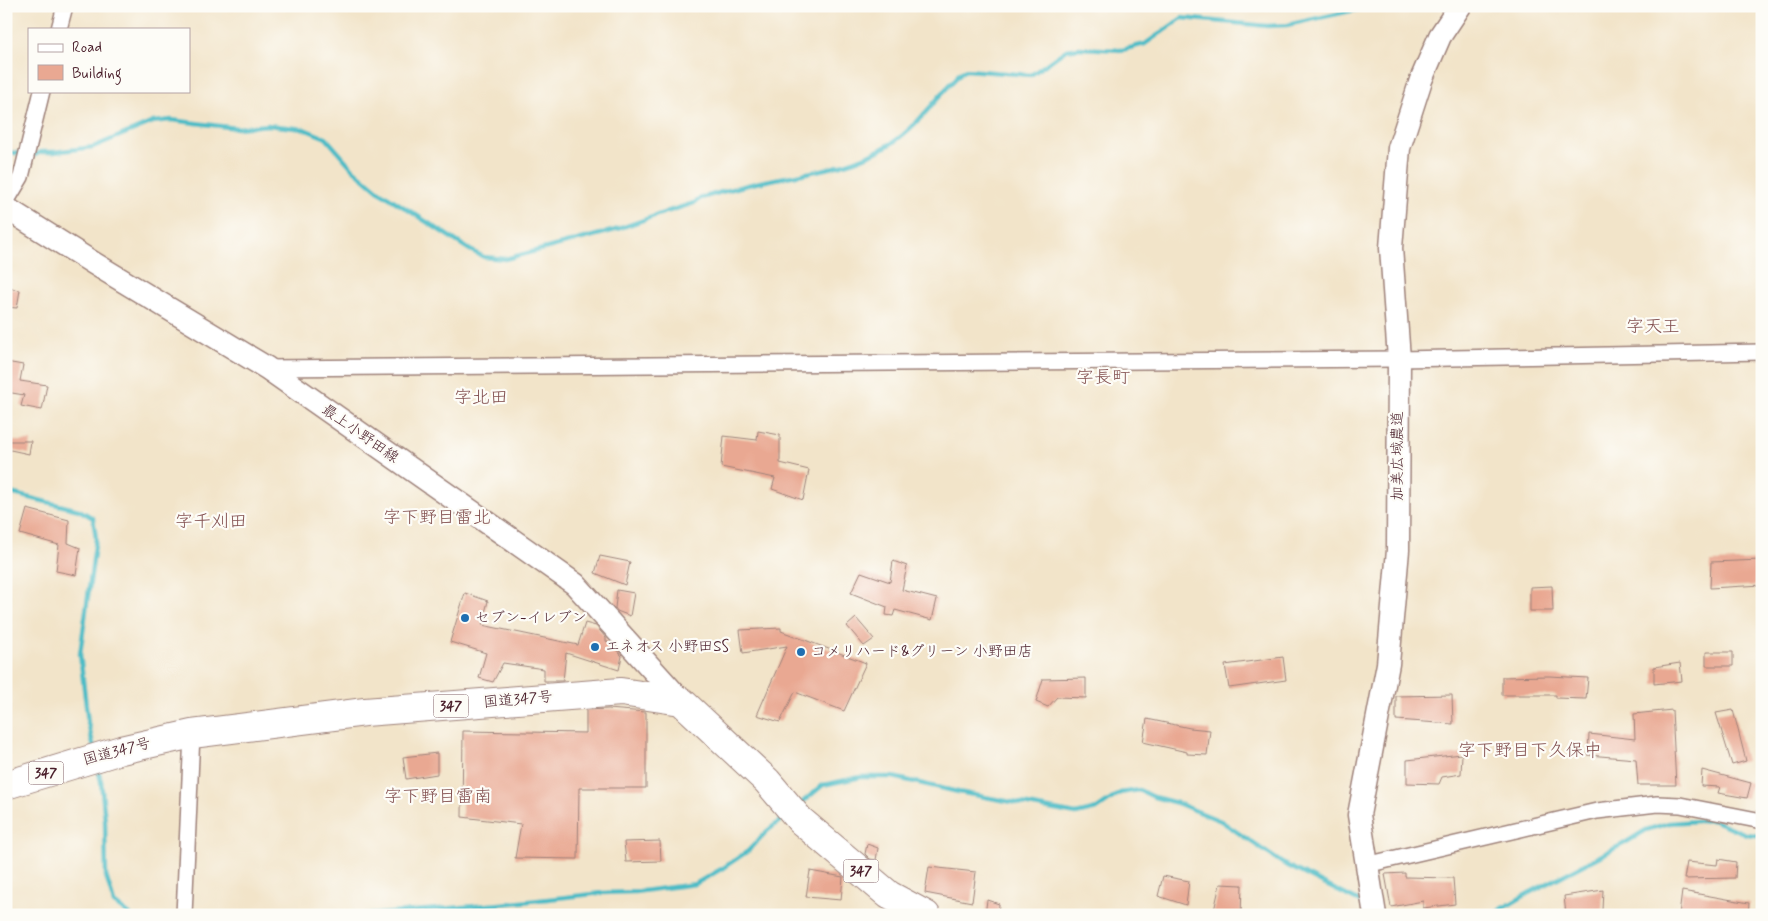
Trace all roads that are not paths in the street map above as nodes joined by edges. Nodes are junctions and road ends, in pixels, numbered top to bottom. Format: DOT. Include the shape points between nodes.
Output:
graph roads {
  1 [pos="65,6"];
  2 [pos="1460,6"];
  3 [pos="59,28"];
  4 [pos="42,92"];
  5 [pos="6,202"];
  6 [pos="6,208"];
  7 [pos="1762,352"];
  8 [pos="1398,359"];
  9 [pos="267,368"];
  10 [pos="681,701"];
  11 [pos="192,734"];
  12 [pos="6,785"];
  13 [pos="1762,821"];
  14 [pos="1366,865"];
  15 [pos="1374,906"];
  16 [pos="184,915"];
  17 [pos="926,915"];
  1 -- 3 [label="street"];
  2 -- 8 [label="street, 加美広域農道" via="1440,36 1421,80 1399,148 1391,248"];
  4 -- 5 [label="street" via="21,177"];
  6 -- 9 [label="street, 最上小野田線"];
  7 -- 8 [label="street"];
  8 -- 9 [label="street"];
  8 -- 14 [label="street, 加美広域農道" via="1398,550 1388,664 1359,815"];
  9 -- 10 [label="street, 最上小野田線" via="575,584"];
  10 -- 11 [label="highway, 国道347号 / 347" via="621,692 365,712"];
  10 -- 17 [label="highway, 347" via="767,781 800,820 889,894"];
  11 -- 12 [label="highway, 国道347号 / 347"];
  11 -- 16 [label="street"];
  13 -- 14 [label="street" via="1680,805 1657,804 1597,811"];
  14 -- 15 [label="street, 加美広域農道"];
}
